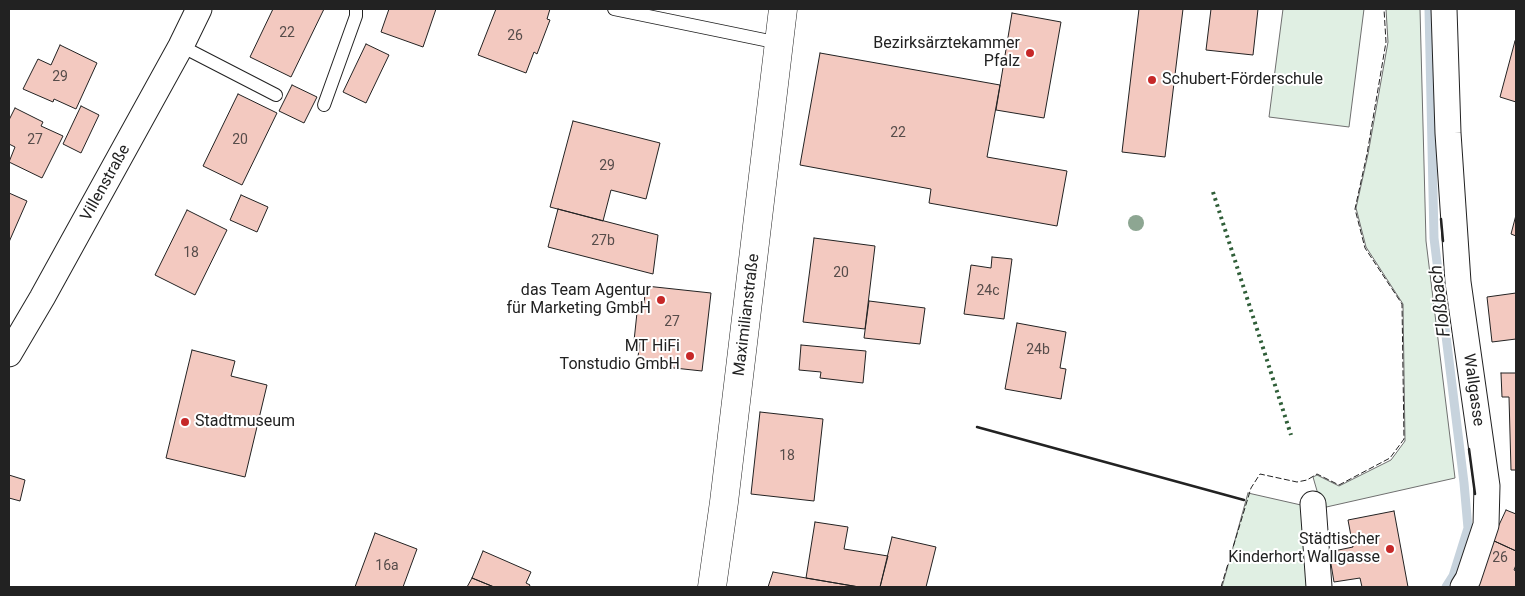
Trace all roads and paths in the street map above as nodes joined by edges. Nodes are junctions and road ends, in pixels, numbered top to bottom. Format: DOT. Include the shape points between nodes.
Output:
graph roads {
  1 [pos="199,9"];
  2 [pos="356,9"];
  3 [pos="614,9"];
  4 [pos="783,9"];
  5 [pos="1444,9"];
  6 [pos="779,43"];
  7 [pos="181,46"];
  8 [pos="276,95"];
  9 [pos="324,105"];
  10 [pos="9,354"];
  11 [pos="1313,504"];
  12 [pos="712,587"];
  13 [pos="1318,587"];
  14 [pos="1463,587"];
  1 -- 7 [label="street, Villenstraße"];
  2 -- 9 [label="lane"];
  3 -- 6 [label="lane"];
  4 -- 6 [label="main road, Maximilianstraße"];
  5 -- 14 [label="street, Wallgasse" via="1458,282 1487,486 1486,525"];
  6 -- 12 [label="main road, Maximilianstraße"];
  7 -- 8 [label="lane"];
  7 -- 10 [label="street, Villenstraße"];
  11 -- 13 [label="street"];
}
